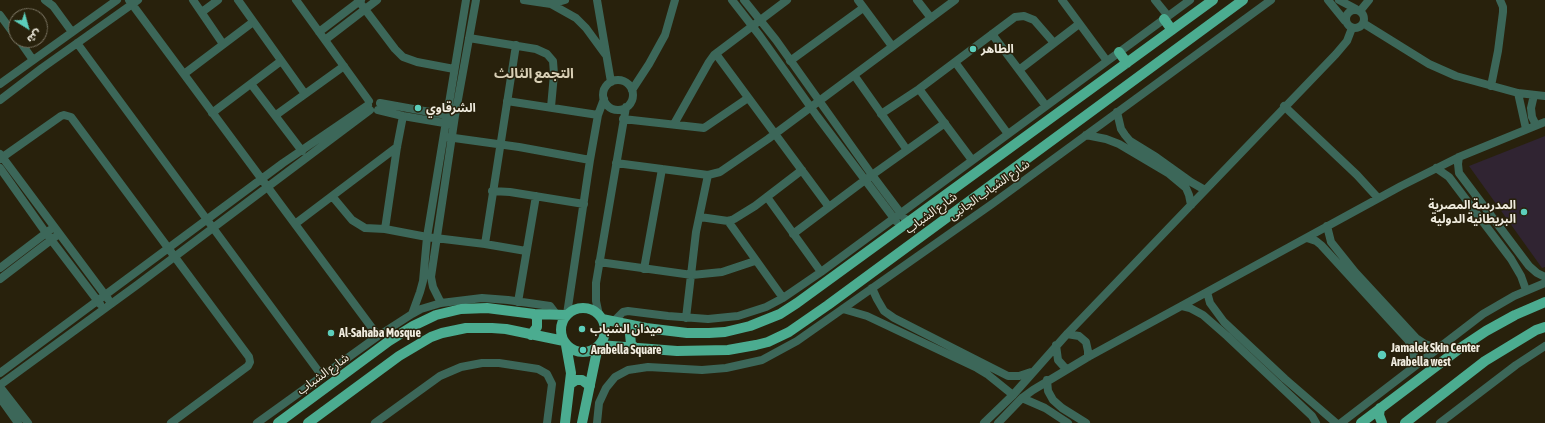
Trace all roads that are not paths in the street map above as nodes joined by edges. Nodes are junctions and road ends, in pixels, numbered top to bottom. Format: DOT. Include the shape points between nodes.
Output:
graph roads {
  1 [pos="45,0"];
  2 [pos="117,0"];
  3 [pos="193,0"];
  4 [pos="218,0"];
  5 [pos="238,0"];
  6 [pos="296,0"];
  7 [pos="377,0"];
  8 [pos="466,0"];
  9 [pos="476,0"];
  10 [pos="524,0"];
  11 [pos="566,0"];
  12 [pos="597,0"];
  13 [pos="675,0"];
  14 [pos="732,0"];
  15 [pos="744,0"];
  16 [pos="787,0"];
  17 [pos="858,0"];
  18 [pos="917,0"];
  19 [pos="955,0"];
  20 [pos="1062,0"];
  21 [pos="1155,0"];
  22 [pos="1190,0"];
  23 [pos="1213,0"];
  24 [pos="1243,0"];
  25 [pos="1271,0"];
  26 [pos="1328,0"];
  27 [pos="1339,0"];
  28 [pos="1369,0"];
  29 [pos="1500,0"];
  30 [pos="133,1"];
  31 [pos="359,1"];
  32 [pos="540,1"];
  33 [pos="551,4"];
  34 [pos="863,8"];
  35 [pos="365,9"];
  36 [pos="1358,10"];
  37 [pos="202,12"];
  38 [pos="0,15"];
  39 [pos="931,18"];
  40 [pos="1166,18"];
  41 [pos="760,20"];
  42 [pos="1345,21"];
  43 [pos="253,22"];
  44 [pos="1363,23"];
  45 [pos="1079,24"];
  46 [pos="8,26"];
  47 [pos="753,26"];
  48 [pos="1352,28"];
  49 [pos="1172,30"];
  50 [pos="72,32"];
  51 [pos="319,32"];
  52 [pos="992,34"];
  53 [pos="469,38"];
  54 [pos="325,40"];
  55 [pos="78,43"];
  56 [pos="1054,43"];
  57 [pos="223,44"];
  58 [pos="516,45"];
  59 [pos="892,46"];
  60 [pos="25,48"];
  61 [pos="1119,52"];
  62 [pos="605,54"];
  63 [pos="716,54"];
  64 [pos="33,60"];
  65 [pos="281,61"];
  66 [pos="790,61"];
  67 [pos="1107,61"];
  68 [pos="955,62"];
  69 [pos="1127,62"];
  70 [pos="344,66"];
  71 [pos="454,69"];
  72 [pos="1019,70"];
  73 [pos="184,74"];
  74 [pos="854,75"];
  75 [pos="610,82"];
  76 [pos="0,84"];
  77 [pos="251,84"];
  78 [pos="1491,86"];
  79 [pos="919,88"];
  80 [pos="632,90"];
  81 [pos="1518,93"];
  82 [pos="305,94"];
  83 [pos="1534,95"];
  84 [pos="1545,96"];
  85 [pos="748,98"];
  86 [pos="604,99"];
  87 [pos="0,100"];
  88 [pos="507,101"];
  89 [pos="818,101"];
  90 [pos="373,106"];
  91 [pos="1046,106"];
  92 [pos="1284,106"];
  93 [pos="551,107"];
  94 [pos="626,107"];
  95 [pos="810,107"];
  96 [pos="1117,112"];
  97 [pos="212,113"];
  98 [pos="881,114"];
  99 [pos="276,115"];
  100 [pos="598,115"];
  101 [pos="403,116"];
  102 [pos="624,119"];
  103 [pos="450,120"];
  104 [pos="1545,122"];
  105 [pos="945,123"];
  106 [pos="674,124"];
  107 [pos="1536,125"];
  108 [pos="1526,129"];
  109 [pos="775,134"];
  110 [pos="1008,134"];
  111 [pos="1086,135"];
  112 [pos="448,137"];
  113 [pos="500,144"];
  114 [pos="1128,144"];
  115 [pos="397,147"];
  116 [pos="907,150"];
  117 [pos="302,151"];
  118 [pos="1,157"];
  119 [pos="1459,157"];
  120 [pos="590,160"];
  121 [pos="972,160"];
  122 [pos="616,163"];
  123 [pos="0,168"];
  124 [pos="1436,168"];
  125 [pos="662,169"];
  126 [pos="802,170"];
  127 [pos="1459,173"];
  128 [pos="708,174"];
  129 [pos="1449,177"];
  130 [pos="869,178"];
  131 [pos="262,179"];
  132 [pos="1188,185"];
  133 [pos="267,187"];
  134 [pos="1205,190"];
  135 [pos="492,192"];
  136 [pos="332,196"];
  137 [pos="536,196"];
  138 [pos="767,198"];
  139 [pos="1378,198"];
  140 [pos="584,204"];
  141 [pos="1191,205"];
  142 [pos="829,208"];
  143 [pos="897,216"];
  144 [pos="700,217"];
  145 [pos="207,220"];
  146 [pos="728,221"];
  147 [pos="295,224"];
  148 [pos="904,225"];
  149 [pos="1327,226"];
  150 [pos="213,228"];
  151 [pos="385,230"];
  152 [pos="56,231"];
  153 [pos="794,234"];
  154 [pos="49,236"];
  155 [pos="427,237"];
  156 [pos="436,238"];
  157 [pos="1307,238"];
  158 [pos="1331,242"];
  159 [pos="485,244"];
  160 [pos="1323,247"];
  161 [pos="168,248"];
  162 [pos="526,251"];
  163 [pos="1519,253"];
  164 [pos="175,257"];
  165 [pos="1511,259"];
  166 [pos="755,261"];
  167 [pos="599,262"];
  168 [pos="0,268"];
  169 [pos="644,268"];
  170 [pos="821,272"];
  171 [pos="692,275"];
  172 [pos="1545,276"];
  173 [pos="0,279"];
  174 [pos="1545,283"];
  175 [pos="872,288"];
  176 [pos="1526,290"];
  177 [pos="1207,292"];
  178 [pos="105,295"];
  179 [pos="783,298"];
  180 [pos="98,300"];
  181 [pos="518,302"];
  182 [pos="1545,302"];
  183 [pos="111,303"];
  184 [pos="441,303"];
  185 [pos="1182,306"];
  186 [pos="1213,308"];
  187 [pos="1385,308"];
  188 [pos="104,309"];
  189 [pos="843,310"];
  190 [pos="412,314"];
  191 [pos="534,314"];
  192 [pos="563,315"];
  193 [pos="1203,315"];
  194 [pos="601,317"];
  195 [pos="686,318"];
  196 [pos="614,321"];
  197 [pos="900,321"];
  198 [pos="633,326"];
  199 [pos="1545,327"];
  200 [pos="895,330"];
  201 [pos="1067,334"];
  202 [pos="532,335"];
  203 [pos="378,336"];
  204 [pos="389,341"];
  205 [pos="565,343"];
  206 [pos="599,345"];
  207 [pos="1056,346"];
  208 [pos="1545,346"];
  209 [pos="634,348"];
  210 [pos="1437,348"];
  211 [pos="399,356"];
  212 [pos="1088,357"];
  213 [pos="1415,365"];
  214 [pos="1066,369"];
  215 [pos="0,372"];
  216 [pos="1032,372"];
  217 [pos="322,376"];
  218 [pos="1008,376"];
  219 [pos="1047,380"];
  220 [pos="570,384"];
  221 [pos="1001,384"];
  222 [pos="0,386"];
  223 [pos="590,386"];
  224 [pos="1289,388"];
  225 [pos="1013,394"];
  226 [pos="0,398"];
  227 [pos="1022,398"];
  228 [pos="1380,408"];
  229 [pos="18,423"];
  230 [pos="28,423"];
  231 [pos="171,423"];
  232 [pos="257,423"];
  233 [pos="278,423"];
  234 [pos="308,423"];
  235 [pos="375,423"];
  236 [pos="546,423"];
  237 [pos="565,423"];
  238 [pos="582,423"];
  239 [pos="597,423"];
  240 [pos="984,423"];
  241 [pos="998,423"];
  242 [pos="1068,423"];
  243 [pos="1086,423"];
  244 [pos="1316,423"];
  245 [pos="1336,423"];
  246 [pos="1341,423"];
  247 [pos="1361,423"];
  248 [pos="1382,423"];
  249 [pos="1405,423"];
  250 [pos="1440,423"];
  1 -- 50 [label="street" via="53,6"];
  2 -- 50 [label="street"];
  3 -- 37 [label="street"];
  4 -- 37 [label="street"];
  5 -- 43 [label="street"];
  6 -- 51 [label="street"];
  7 -- 35 [label="street"];
  8 -- 71 [label="street"];
  9 -- 53 [label="street"];
  10 -- 32 [label="street"];
  11 -- 33 [label="street"];
  12 -- 62 [label="street"];
  13 -- 80 [label="street" via="663,39"];
  14 -- 47 [label="street"];
  15 -- 41 [label="street"];
  16 -- 41 [label="street"];
  17 -- 34 [label="street"];
  18 -- 39 [label="street"];
  19 -- 39 [label="street"];
  20 -- 45 [label="street"];
  21 -- 40 [label="street"];
  22 -- 40 [label="street"];
  23 -- 49 [label="main road, شارع الشباب"];
  24 -- 209 [label="main road, شارع الشباب" via="854,287 789,332 768,342 728,350 677,351"];
  25 -- 96 [label="street, شارع الشباب الجانبى"];
  26 -- 42 [label="street"];
  27 -- 36 [label="street"];
  28 -- 36 [label="street"];
  29 -- 78 [label="street" via="1504,8 1503,18"];
  30 -- 55 [label="street"];
  30 -- 73 [label="street"];
  31 -- 35 [label="street"];
  31 -- 51 [label="street"];
  32 -- 33 [label="street"];
  33 -- 62 [label="street" via="576,18"];
  34 -- 59 [label="street"];
  34 -- 66 [label="street"];
  35 -- 54 [label="street"];
  35 -- 71 [label="street" via="403,57"];
  36 -- 42 [label="street" via="1349,11"];
  36 -- 44 [label="street" via="1364,17"];
  37 -- 57 [label="street"];
  38 -- 46 [label="street"];
  39 -- 59 [label="street"];
  40 -- 49 [label="main road"];
  40 -- 61 [label="street"];
  41 -- 47 [label="street"];
  41 -- 66 [label="street"];
  42 -- 48 [label="street"];
  43 -- 57 [label="street"];
  43 -- 65 [label="street"];
  44 -- 48 [label="street" via="1359,28"];
  44 -- 78 [label="street" via="1429,64 1456,76"];
  45 -- 56 [label="street"];
  45 -- 67 [label="street"];
  47 -- 63 [label="street"];
  47 -- 95 [label="street"];
  48 -- 92 [label="street" via="1343,46"];
  49 -- 69 [label="main road, شارع الشباب"];
  50 -- 64 [label="street"];
  51 -- 54 [label="street"];
  52 -- 56 [label="street" via="1015,17 1024,16 1040,25"];
  52 -- 68 [label="street"];
  52 -- 72 [label="street"];
  53 -- 58 [label="street"];
  53 -- 103 [label="street"];
  54 -- 70 [label="street"];
  55 -- 87 [label="street"];
  55 -- 145 [label="street"];
  56 -- 72 [label="street"];
  57 -- 73 [label="street"];
  58 -- 88 [label="street"];
  58 -- 93 [label="street" via="544,52 553,61"];
  59 -- 74 [label="street"];
  60 -- 64 [label="street"];
  61 -- 67 [label="street"];
  61 -- 69 [label="main road"];
  62 -- 75 [label="street"];
  63 -- 85 [label="street"];
  63 -- 106 [label="street"];
  64 -- 76 [label="street"];
  65 -- 77 [label="street"];
  65 -- 82 [label="street"];
  66 -- 89 [label="street"];
  67 -- 91 [label="street"];
  68 -- 79 [label="street"];
  68 -- 110 [label="street"];
  69 -- 148 [label="main road, شارع الشباب"];
  70 -- 82 [label="street"];
  70 -- 90 [label="street"];
  71 -- 103 [label="street"];
  72 -- 91 [label="street"];
  73 -- 97 [label="street"];
  74 -- 89 [label="street"];
  74 -- 98 [label="street"];
  75 -- 80 [label="street" via="624,81"];
  75 -- 86 [label="street" via="605,88"];
  77 -- 97 [label="street"];
  77 -- 99 [label="street"];
  78 -- 81 [label="street"];
  79 -- 98 [label="street"];
  79 -- 105 [label="street"];
  80 -- 94 [label="street" via="632,100"];
  81 -- 83 [label="street"];
  81 -- 108 [label="street"];
  82 -- 99 [label="street"];
  83 -- 84 [label="street"];
  83 -- 107 [label="street" via="1531,108"];
  85 -- 106 [label="street" via="704,128"];
  85 -- 109 [label="street"];
  86 -- 94 [label="street" via="615,109"];
  86 -- 100 [label="street"];
  88 -- 93 [label="street"];
  88 -- 113 [label="street"];
  89 -- 95 [label="street"];
  89 -- 130 [label="street"];
  90 -- 101 [label="street"];
  90 -- 103 [label="street"];
  90 -- 117 [label="street"];
  90 -- 133 [label="street"];
  91 -- 110 [label="street"];
  92 -- 134 [label="street"];
  92 -- 139 [label="street" via="1358,175"];
  93 -- 100 [label="street"];
  94 -- 102 [label="street"];
  95 -- 109 [label="street"];
  95 -- 130 [label="street"];
  96 -- 111 [label="street, شارع الشباب الجانبى"];
  96 -- 114 [label="street"];
  97 -- 131 [label="street"];
  98 -- 116 [label="street"];
  99 -- 117 [label="street"];
  100 -- 120 [label="street"];
  101 -- 103 [label="street"];
  101 -- 115 [label="street"];
  102 -- 106 [label="street"];
  102 -- 122 [label="street"];
  103 -- 112 [label="street"];
  104 -- 107 [label="street"];
  105 -- 116 [label="street"];
  105 -- 121 [label="street"];
  107 -- 108 [label="street"];
  108 -- 119 [label="street"];
  109 -- 126 [label="street"];
  109 -- 128 [label="street" via="725,170"];
  110 -- 121 [label="street"];
  111 -- 114 [label="street"];
  111 -- 175 [label="street, شارع الشباب الجانبى"];
  112 -- 113 [label="street"];
  112 -- 155 [label="street"];
  112 -- 156 [label="street"];
  113 -- 120 [label="street"];
  113 -- 135 [label="street"];
  114 -- 132 [label="street" via="1166,164"];
  115 -- 136 [label="street"];
  115 -- 151 [label="street"];
  116 -- 130 [label="street"];
  117 -- 131 [label="street"];
  118 -- 152 [label="street"];
  118 -- 161 [label="street" via="61,116 71,117"];
  119 -- 124 [label="street"];
  119 -- 127 [label="street"];
  120 -- 140 [label="street"];
  121 -- 143 [label="street"];
  122 -- 125 [label="street"];
  122 -- 167 [label="street"];
  123 -- 154 [label="street"];
  124 -- 129 [label="street"];
  124 -- 139 [label="street"];
  125 -- 128 [label="street"];
  125 -- 169 [label="street"];
  126 -- 138 [label="street"];
  126 -- 142 [label="street"];
  127 -- 129 [label="street"];
  127 -- 163 [label="street"];
  128 -- 144 [label="street"];
  129 -- 165 [label="street"];
  130 -- 142 [label="street"];
  130 -- 143 [label="street"];
  131 -- 133 [label="street"];
  131 -- 145 [label="street"];
  132 -- 134 [label="street"];
  132 -- 141 [label="street"];
  133 -- 147 [label="street"];
  133 -- 150 [label="street"];
  134 -- 141 [label="street"];
  135 -- 137 [label="street"];
  135 -- 159 [label="street"];
  136 -- 147 [label="street"];
  136 -- 151 [label="street" via="346,214 359,225"];
  137 -- 140 [label="street"];
  137 -- 162 [label="street"];
  138 -- 146 [label="street" via="739,217"];
  138 -- 153 [label="street"];
  139 -- 149 [label="street"];
  140 -- 192 [label="street"];
  141 -- 201 [label="street"];
  142 -- 153 [label="street"];
  143 -- 148 [label="street"];
  143 -- 170 [label="street"];
  144 -- 146 [label="street"];
  144 -- 171 [label="street"];
  145 -- 150 [label="street"];
  145 -- 161 [label="street"];
  146 -- 166 [label="street"];
  147 -- 203 [label="street"];
  148 -- 198 [label="main road, شارع الشباب" via="789,309 760,323 726,332 705,333"];
  149 -- 157 [label="street"];
  149 -- 158 [label="street"];
  150 -- 164 [label="street"];
  150 -- 217 [label="street"];
  151 -- 155 [label="street"];
  152 -- 154 [label="street"];
  152 -- 178 [label="street"];
  153 -- 170 [label="street"];
  154 -- 168 [label="street"];
  154 -- 173 [label="street"];
  154 -- 180 [label="street"];
  155 -- 156 [label="street"];
  155 -- 190 [label="street" via="420,292"];
  156 -- 159 [label="street"];
  156 -- 184 [label="street" via="431,277"];
  157 -- 160 [label="street"];
  157 -- 177 [label="street"];
  158 -- 160 [label="street" via="1325,243"];
  158 -- 187 [label="street"];
  159 -- 162 [label="street"];
  160 -- 187 [label="street"];
  161 -- 164 [label="street"];
  161 -- 178 [label="street"];
  162 -- 181 [label="street"];
  163 -- 165 [label="street"];
  163 -- 172 [label="street" via="1533,270"];
  164 -- 183 [label="street"];
  164 -- 231 [label="street" via="249,357 250,362"];
  165 -- 176 [label="street"];
  166 -- 171 [label="street" via="727,271"];
  166 -- 179 [label="street"];
  167 -- 169 [label="street"];
  167 -- 194 [label="street" via="595,293"];
  169 -- 171 [label="street"];
  170 -- 179 [label="street"];
  171 -- 195 [label="street"];
  174 -- 176 [label="street"];
  175 -- 189 [label="street, شارع الشباب الجانبى"];
  175 -- 197 [label="street" via="884,311"];
  176 -- 210 [label="street" via="1483,314"];
  177 -- 185 [label="street"];
  177 -- 186 [label="street"];
  178 -- 180 [label="street"];
  178 -- 183 [label="street"];
  179 -- 195 [label="street" via="738,316"];
  180 -- 188 [label="street"];
  180 -- 215 [label="street"];
  181 -- 184 [label="street" via="482,298"];
  181 -- 192 [label="street" via="550,306"];
  182 -- 228 [label="main road" via="1459,348"];
  183 -- 188 [label="street"];
  184 -- 190 [label="street"];
  185 -- 193 [label="street"];
  185 -- 212 [label="street"];
  186 -- 193 [label="street" via="1208,309"];
  186 -- 224 [label="street"];
  187 -- 210 [label="street" via="1416,338"];
  187 -- 213 [label="street" via="1411,344 1415,354"];
  188 -- 222 [label="street"];
  189 -- 200 [label="street" via="861,314"];
  189 -- 239 [label="street, شارع الشباب الجانبى" via="797,342 762,360 745,365 702,370 648,367 628,370 615,377 600,398"];
  190 -- 203 [label="street"];
  191 -- 192 [label="main road, شارع الشباب"];
  191 -- 202 [label="main road" via="538,322"];
  191 -- 204 [label="main road, شارع الشباب" via="487,308 461,309 436,315"];
  192 -- 194 [label="main road" via="582,308 592,310"];
  192 -- 205 [label="main road" via="561,328"];
  193 -- 224 [label="street"];
  194 -- 196 [label="main road, شارع الشباب"];
  194 -- 206 [label="main road" via="605,332"];
  195 -- 196 [label="street" via="628,311 623,312"];
  196 -- 198 [label="main road, شارع الشباب"];
  197 -- 200 [label="street"];
  197 -- 218 [label="street"];
  198 -- 209 [label="main road" via="630,334"];
  199 -- 249 [label="main road" via="1485,361"];
  200 -- 221 [label="street" via="977,368"];
  201 -- 207 [label="street"];
  201 -- 212 [label="street" via="1079,336 1086,342"];
  202 -- 205 [label="main road"];
  202 -- 211 [label="main road" via="492,328 466,328 431,337"];
  203 -- 217 [label="street"];
  204 -- 211 [label="main road"];
  204 -- 233 [label="main road, شارع الشباب"];
  205 -- 206 [label="main road" via="574,351 584,352"];
  205 -- 220 [label="main road" via="570,362"];
  206 -- 209 [label="main road, شارع الشباب"];
  206 -- 223 [label="main road"];
  207 -- 214 [label="street" via="1058,360"];
  207 -- 216 [label="street"];
  208 -- 250 [label="street"];
  210 -- 213 [label="street"];
  211 -- 234 [label="main road"];
  212 -- 214 [label="street"];
  213 -- 246 [label="street"];
  214 -- 219 [label="street"];
  216 -- 218 [label="street"];
  216 -- 225 [label="street"];
  217 -- 232 [label="street"];
  218 -- 221 [label="street"];
  219 -- 227 [label="street"];
  219 -- 243 [label="street" via="1048,391 1053,400"];
  220 -- 223 [label="main road" via="582,380"];
  220 -- 237 [label="main road"];
  221 -- 225 [label="street"];
  222 -- 230 [label="street"];
  223 -- 238 [label="main road"];
  224 -- 244 [label="street"];
  224 -- 245 [label="street"];
  225 -- 240 [label="street"];
  226 -- 229 [label="street"];
  227 -- 241 [label="street"];
  227 -- 242 [label="street"];
  228 -- 247 [label="main road"];
  228 -- 248 [label="main road"];
  235 -- 236 [label="street" via="440,376 466,365 492,363 538,369 547,374 552,384"];
}
